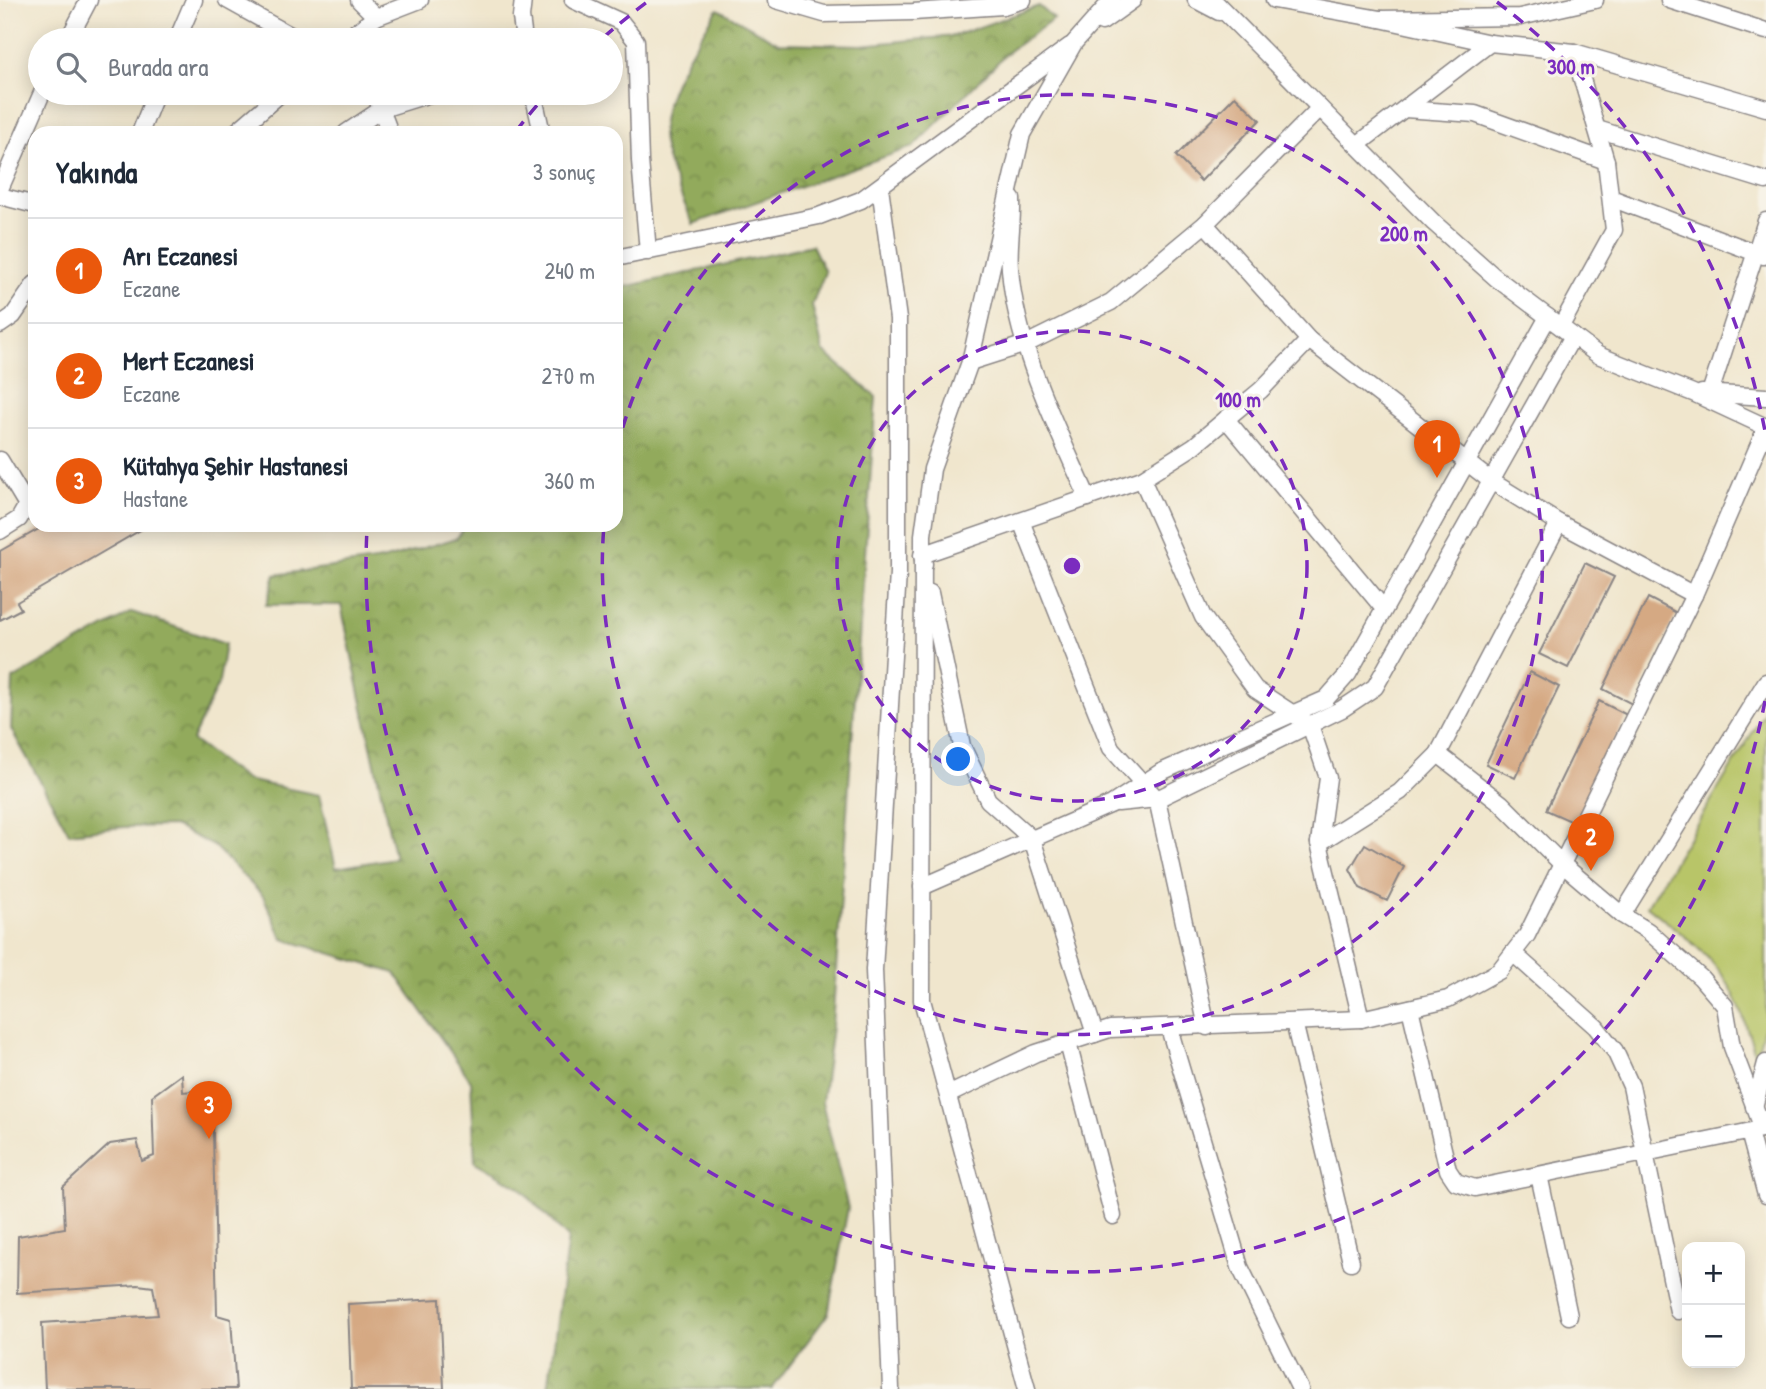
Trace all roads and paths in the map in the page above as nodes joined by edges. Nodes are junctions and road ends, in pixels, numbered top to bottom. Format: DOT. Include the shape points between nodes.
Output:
graph roads {
  1 [pos="89,0"];
  2 [pos="194,0"];
  3 [pos="227,0"];
  4 [pos="359,0"];
  5 [pos="420,0"];
  6 [pos="523,0"];
  7 [pos="573,0"];
  8 [pos="776,0"];
  9 [pos="1023,0"];
  10 [pos="1112,0"];
  11 [pos="1133,0"];
  12 [pos="1196,0"];
  13 [pos="1213,0"];
  14 [pos="1274,0"];
  15 [pos="1669,0"];
  16 [pos="1587,1"];
  17 [pos="1224,15"];
  18 [pos="376,17"];
  19 [pos="1380,19"];
  20 [pos="74,28"];
  21 [pos="182,28"];
  22 [pos="277,28"];
  23 [pos="362,28"];
  24 [pos="522,28"];
  25 [pos="1766,31"];
  26 [pos="1074,43"];
  27 [pos="1490,43"];
  28 [pos="1574,52"];
  29 [pos="38,105"];
  30 [pos="151,105"];
  31 [pos="267,105"];
  32 [pos="381,105"];
  33 [pos="392,105"];
  34 [pos="536,105"];
  35 [pos="382,108"];
  36 [pos="1320,108"];
  37 [pos="1766,108"];
  38 [pos="1405,109"];
  39 [pos="28,126"];
  40 [pos="28,126"];
  41 [pos="143,126"];
  42 [pos="243,126"];
  43 [pos="356,126"];
  44 [pos="388,126"];
  45 [pos="540,126"];
  46 [pos="1597,129"];
  47 [pos="1357,145"];
  48 [pos="1606,161"];
  49 [pos="1011,180"];
  50 [pos="1766,181"];
  51 [pos="880,187"];
  52 [pos="0,189"];
  53 [pos="0,196"];
  54 [pos="1611,198"];
  55 [pos="28,203"];
  56 [pos="1766,221"];
  57 [pos="1205,224"];
  58 [pos="648,252"];
  59 [pos="1761,255"];
  60 [pos="623,257"];
  61 [pos="28,294"];
  62 [pos="0,326"];
  63 [pos="1561,326"];
  64 [pos="1309,340"];
  65 [pos="1026,344"];
  66 [pos="970,362"];
  67 [pos="1693,393"];
  68 [pos="1710,393"];
  69 [pos="1766,397"];
  70 [pos="1226,419"];
  71 [pos="1766,428"];
  72 [pos="0,460"];
  73 [pos="1466,461"];
  74 [pos="1142,479"];
  75 [pos="1491,481"];
  76 [pos="1088,498"];
  77 [pos="1021,521"];
  78 [pos="1559,523"];
  79 [pos="0,531"];
  80 [pos="922,555"];
  81 [pos="1694,595"];
  82 [pos="1384,609"];
  83 [pos="1766,682"];
  84 [pos="1294,713"];
  85 [pos="1310,725"];
  86 [pos="1438,754"];
  87 [pos="1143,783"];
  88 [pos="1157,799"];
  89 [pos="1112,804"];
  90 [pos="1032,839"];
  91 [pos="1319,843"];
  92 [pos="1562,864"];
  93 [pos="922,887"];
  94 [pos="1622,915"];
  95 [pos="1513,953"];
  96 [pos="1409,1008"];
  97 [pos="1360,1019"];
  98 [pos="1294,1022"];
  99 [pos="1207,1027"];
  100 [pos="1169,1028"];
  101 [pos="1095,1034"];
  102 [pos="1068,1043"];
  103 [pos="1766,1063"];
  104 [pos="950,1094"];
  105 [pos="1754,1107"];
  106 [pos="1760,1130"];
  107 [pos="1646,1153"];
  108 [pos="1539,1175"];
  109 [pos="1766,1195"];
  110 [pos="1112,1216"];
  111 [pos="1351,1262"];
  112 [pos="1678,1311"];
  113 [pos="1569,1316"];
  114 [pos="891,1389"];
  115 [pos="1027,1389"];
  116 [pos="1300,1389"];
  1 -- 20 [label="street"];
  2 -- 21 [label="street"];
  3 -- 22 [label="street"];
  4 -- 18 [label="street"];
  5 -- 18 [label="street"];
  6 -- 24 [label="street"];
  7 -- 58 [label="street" via="621,22 636,41"];
  8 -- 9 [label="street" via="824,14 1003,6"];
  10 -- 26 [label="street"];
  11 -- 26 [label="street"];
  12 -- 17 [label="street"];
  13 -- 17 [label="street"];
  14 -- 19 [label="street"];
  15 -- 25 [label="street"];
  16 -- 19 [label="street" via="1520,17"];
  17 -- 36 [label="street"];
  18 -- 23 [label="street"];
  19 -- 27 [label="street"];
  26 -- 49 [label="street" via="1022,134"];
  26 -- 51 [label="street"];
  27 -- 28 [label="street"];
  27 -- 38 [label="street"];
  28 -- 37 [label="street"];
  28 -- 46 [label="street"];
  29 -- 39 [label="street"];
  30 -- 41 [label="street"];
  31 -- 42 [label="street"];
  32 -- 35 [label="street"];
  33 -- 35 [label="street"];
  34 -- 45 [label="street"];
  35 -- 43 [label="street"];
  35 -- 44 [label="street"];
  36 -- 47 [label="street"];
  36 -- 57 [label="street"];
  38 -- 47 [label="street"];
  38 -- 48 [label="street" via="1475,114"];
  40 -- 52 [label="street"];
  46 -- 48 [label="street"];
  46 -- 50 [label="street"];
  47 -- 63 [label="street" via="1434,223 1496,278"];
  48 -- 54 [label="street"];
  49 -- 65 [label="street" via="1010,269"];
  49 -- 66 [label="street"];
  51 -- 58 [label="street" via="861,200 819,216"];
  51 -- 114 [label="street" via="898,319 898,573 874,970"];
  53 -- 55 [label="street"];
  54 -- 59 [label="street"];
  54 -- 63 [label="street" via="1614,230"];
  56 -- 59 [label="street"];
  57 -- 64 [label="street"];
  57 -- 65 [label="street" via="1111,302"];
  58 -- 60 [label="street"];
  59 -- 68 [label="street"];
  61 -- 62 [label="street"];
  63 -- 67 [label="street" via="1598,355"];
  63 -- 73 [label="street"];
  63 -- 75 [label="street"];
  64 -- 70 [label="street"];
  64 -- 73 [label="street"];
  65 -- 66 [label="street"];
  65 -- 76 [label="street" via="1045,402"];
  66 -- 80 [label="street" via="932,469"];
  67 -- 68 [label="street"];
  67 -- 71 [label="street"];
  68 -- 69 [label="street"];
  70 -- 74 [label="street"];
  70 -- 82 [label="street"];
  71 -- 81 [label="street"];
  72 -- 79 [label="street" via="27,505 19,519"];
  73 -- 75 [label="street"];
  73 -- 82 [label="street"];
  74 -- 76 [label="street"];
  74 -- 84 [label="street" via="1203,617 1255,689"];
  75 -- 78 [label="street"];
  75 -- 85 [label="street" via="1375,687"];
  76 -- 77 [label="street"];
  77 -- 80 [label="street"];
  77 -- 87 [label="street" via="1111,748"];
  78 -- 81 [label="street"];
  78 -- 86 [label="street"];
  80 -- 90 [label="street" via="962,746 988,800"];
  80 -- 93 [label="street"];
  81 -- 92 [label="street"];
  82 -- 84 [label="street" via="1348,674 1325,699"];
  83 -- 94 [label="street"];
  84 -- 85 [label="street"];
  84 -- 87 [label="street"];
  85 -- 88 [label="street"];
  85 -- 91 [label="street" via="1328,778"];
  86 -- 91 [label="street" via="1400,792"];
  86 -- 92 [label="street" via="1501,803"];
  87 -- 88 [label="street"];
  87 -- 89 [label="street"];
  88 -- 89 [label="street"];
  88 -- 99 [label="street"];
  89 -- 90 [label="street"];
  90 -- 93 [label="street"];
  90 -- 101 [label="street"];
  91 -- 97 [label="street"];
  92 -- 94 [label="street"];
  92 -- 95 [label="street" via="1527,935"];
  93 -- 104 [label="street" via="922,1000"];
  94 -- 105 [label="street" via="1674,953 1725,1006 1732,1047"];
  95 -- 96 [label="street" via="1499,971 1448,999"];
  95 -- 107 [label="street" via="1596,1027 1615,1051 1631,1086"];
  96 -- 97 [label="street"];
  96 -- 108 [label="street" via="1448,1170 1456,1182 1475,1188"];
  97 -- 98 [label="street"];
  98 -- 99 [label="street"];
  98 -- 111 [label="street"];
  99 -- 100 [label="street"];
  100 -- 101 [label="street" via="1110,1029"];
  100 -- 116 [label="street" via="1240,1267"];
  101 -- 102 [label="street"];
  102 -- 104 [label="street" via="1036,1053"];
  102 -- 110 [label="street"];
  103 -- 105 [label="street"];
  104 -- 115 [label="street"];
  105 -- 106 [label="street"];
  106 -- 107 [label="street"];
  106 -- 109 [label="street"];
  107 -- 108 [label="street"];
  107 -- 112 [label="street"];
  108 -- 113 [label="street"];
}
